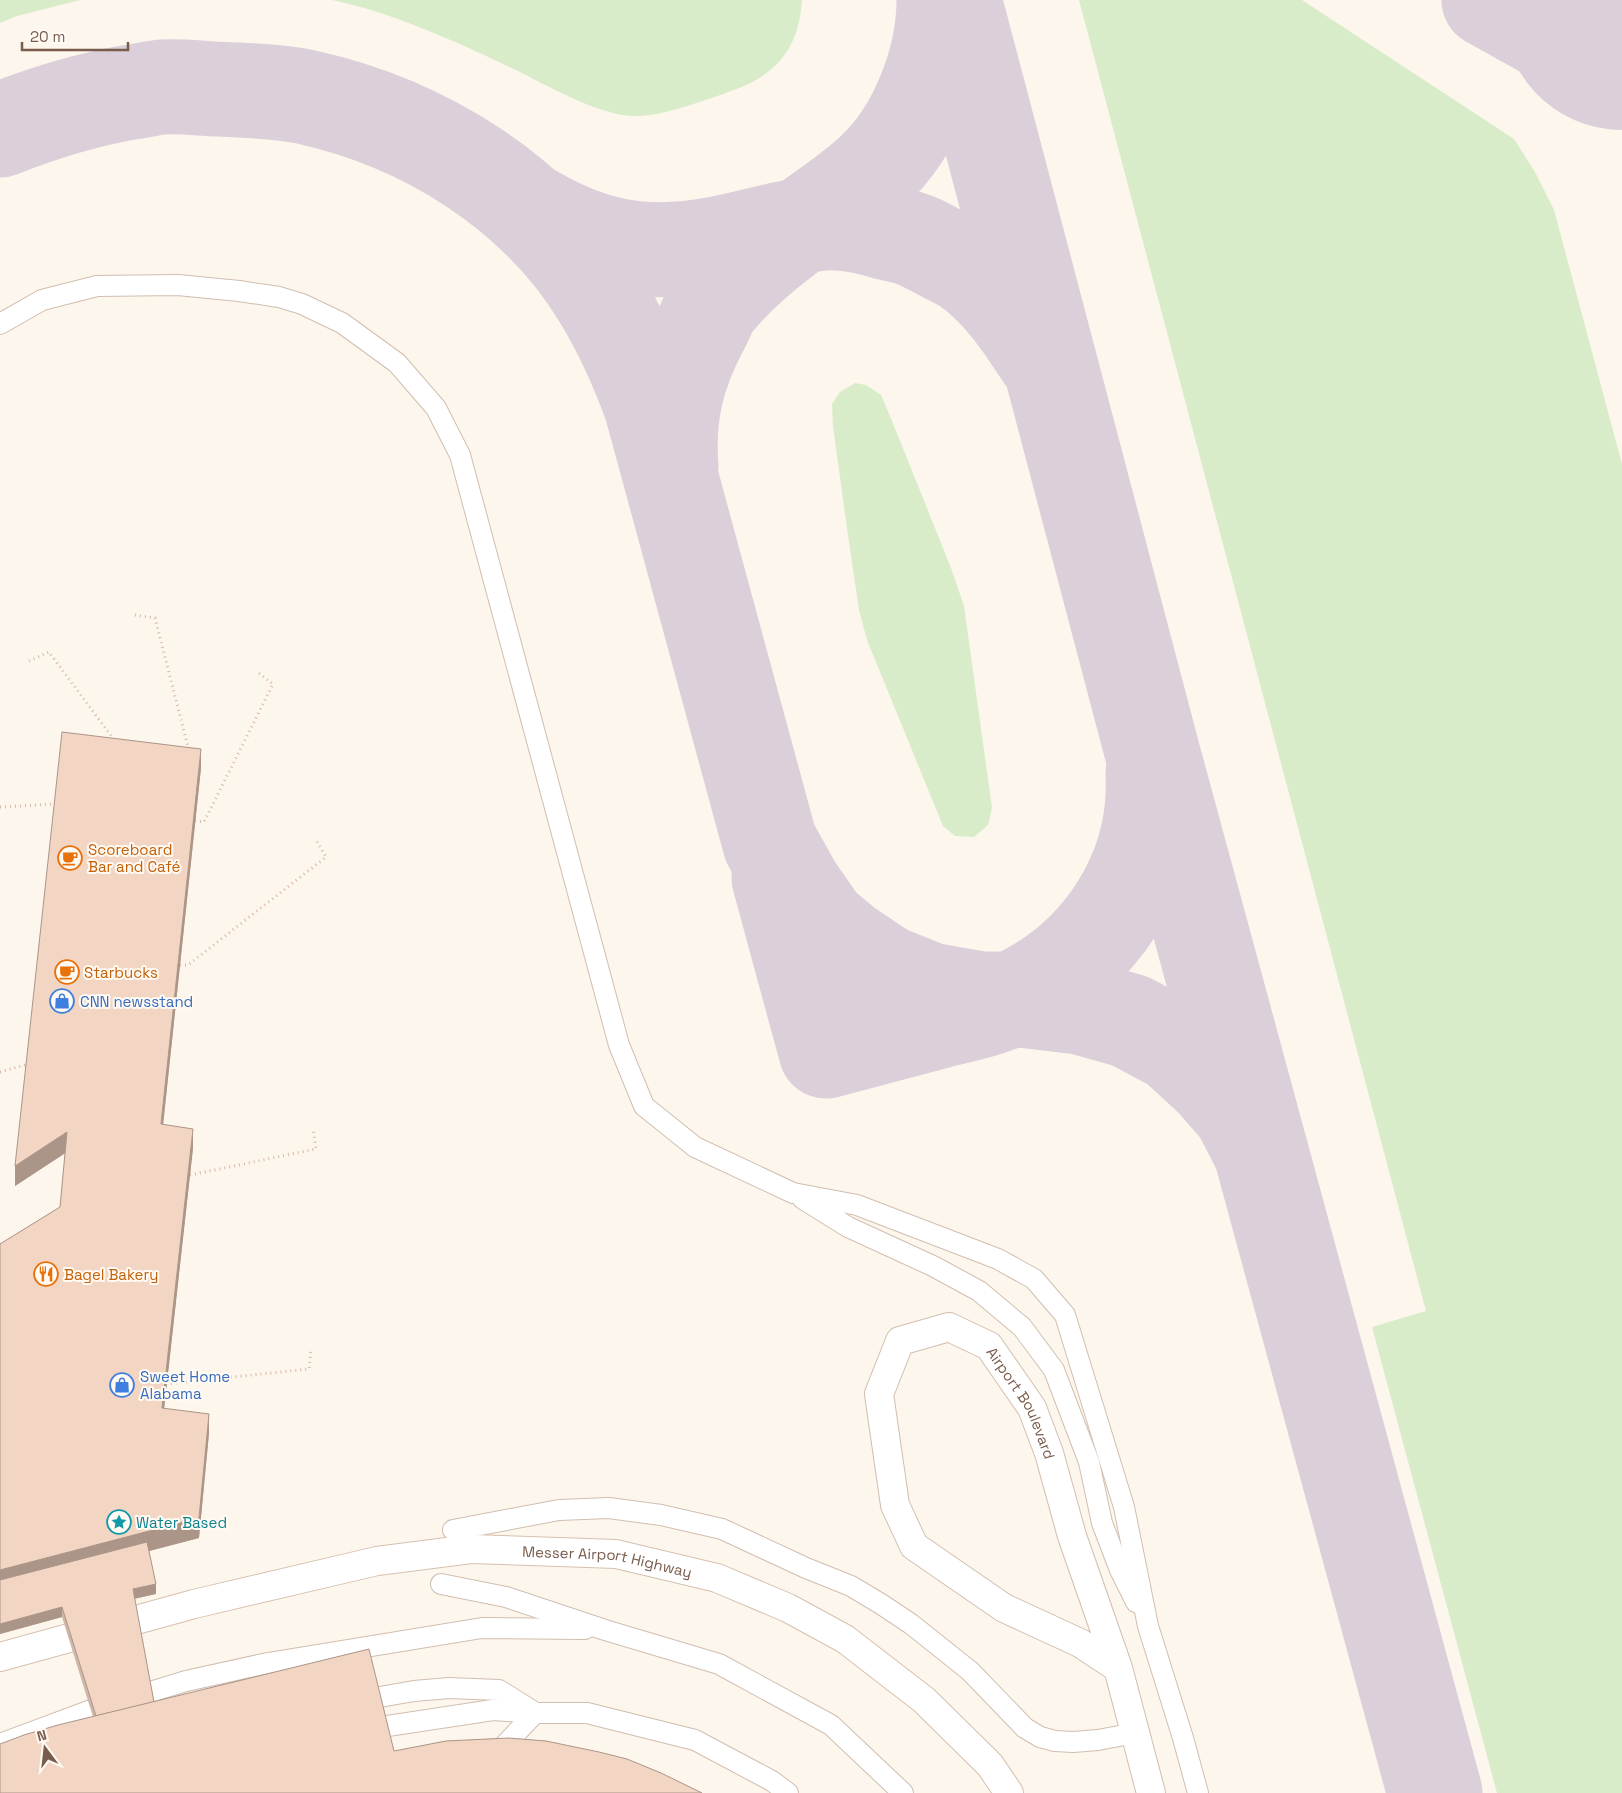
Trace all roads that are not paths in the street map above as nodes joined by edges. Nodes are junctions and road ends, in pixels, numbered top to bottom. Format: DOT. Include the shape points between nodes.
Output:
graph roads {
  1 [pos="0,324"];
  2 [pos="793,1193"];
  3 [pos="453,1530"];
  4 [pos="441,1584"];
  5 [pos="136,1620"];
  6 [pos="1148,1626"];
  7 [pos="604,1630"];
  8 [pos="69,1638"];
  9 [pos="0,1657"];
  10 [pos="1118,1668"];
  11 [pos="150,1692"];
  12 [pos="374,1698"];
  13 [pos="91,1710"];
  14 [pos="535,1713"];
  15 [pos="381,1727"];
  16 [pos="1135,1733"];
  17 [pos="0,1744"];
  18 [pos="474,1752"];
  19 [pos="788,1793"];
  20 [pos="903,1793"];
  21 [pos="1009,1793"];
  22 [pos="1151,1793"];
  23 [pos="1198,1793"];
  1 -- 2 [label="lane" via="42,300 97,286 178,285 280,297 302,304 342,323 397,363 436,408 460,455 619,1045 644,1106 694,1148"];
  2 -- 6 [label="lane" via="848,1227 979,1291 1022,1327 1054,1370 1089,1462 1102,1523 1120,1570"];
  2 -- 6 [label="lane" via="857,1205 998,1259 1034,1280 1065,1315 1124,1507"];
  3 -- 16 [label="lane" via="559,1510 609,1508 722,1529 851,1586 896,1614 970,1671 1025,1728 1040,1737 1073,1742"];
  4 -- 7 [label="lane" via="506,1597"];
  5 -- 21 [label="street, Messer Airport Highway" via="376,1561 471,1549 616,1554 717,1578 788,1608 846,1639 924,1700 990,1765"];
  6 -- 23 [label="lane"];
  7 -- 11 [label="lane" via="482,1628 268,1663"];
  7 -- 20 [label="lane" via="718,1664 830,1725"];
  8 -- 9 [label="street"];
  10 -- 10 [label="street, Airport Boulevard" via="1032,1408 989,1346 949,1327 900,1341 879,1394 895,1505 914,1546 1004,1608 1080,1643"];
  10 -- 16 [label="street, Airport Boulevard"];
  12 -- 14 [label="lane" via="414,1690 499,1690"];
  13 -- 17 [label="lane"];
  14 -- 15 [label="lane" via="493,1710"];
  14 -- 18 [label="lane" via="501,1749"];
  14 -- 19 [label="lane" via="587,1713 695,1740 772,1781"];
  16 -- 22 [label="street, Airport Boulevard"];
}
